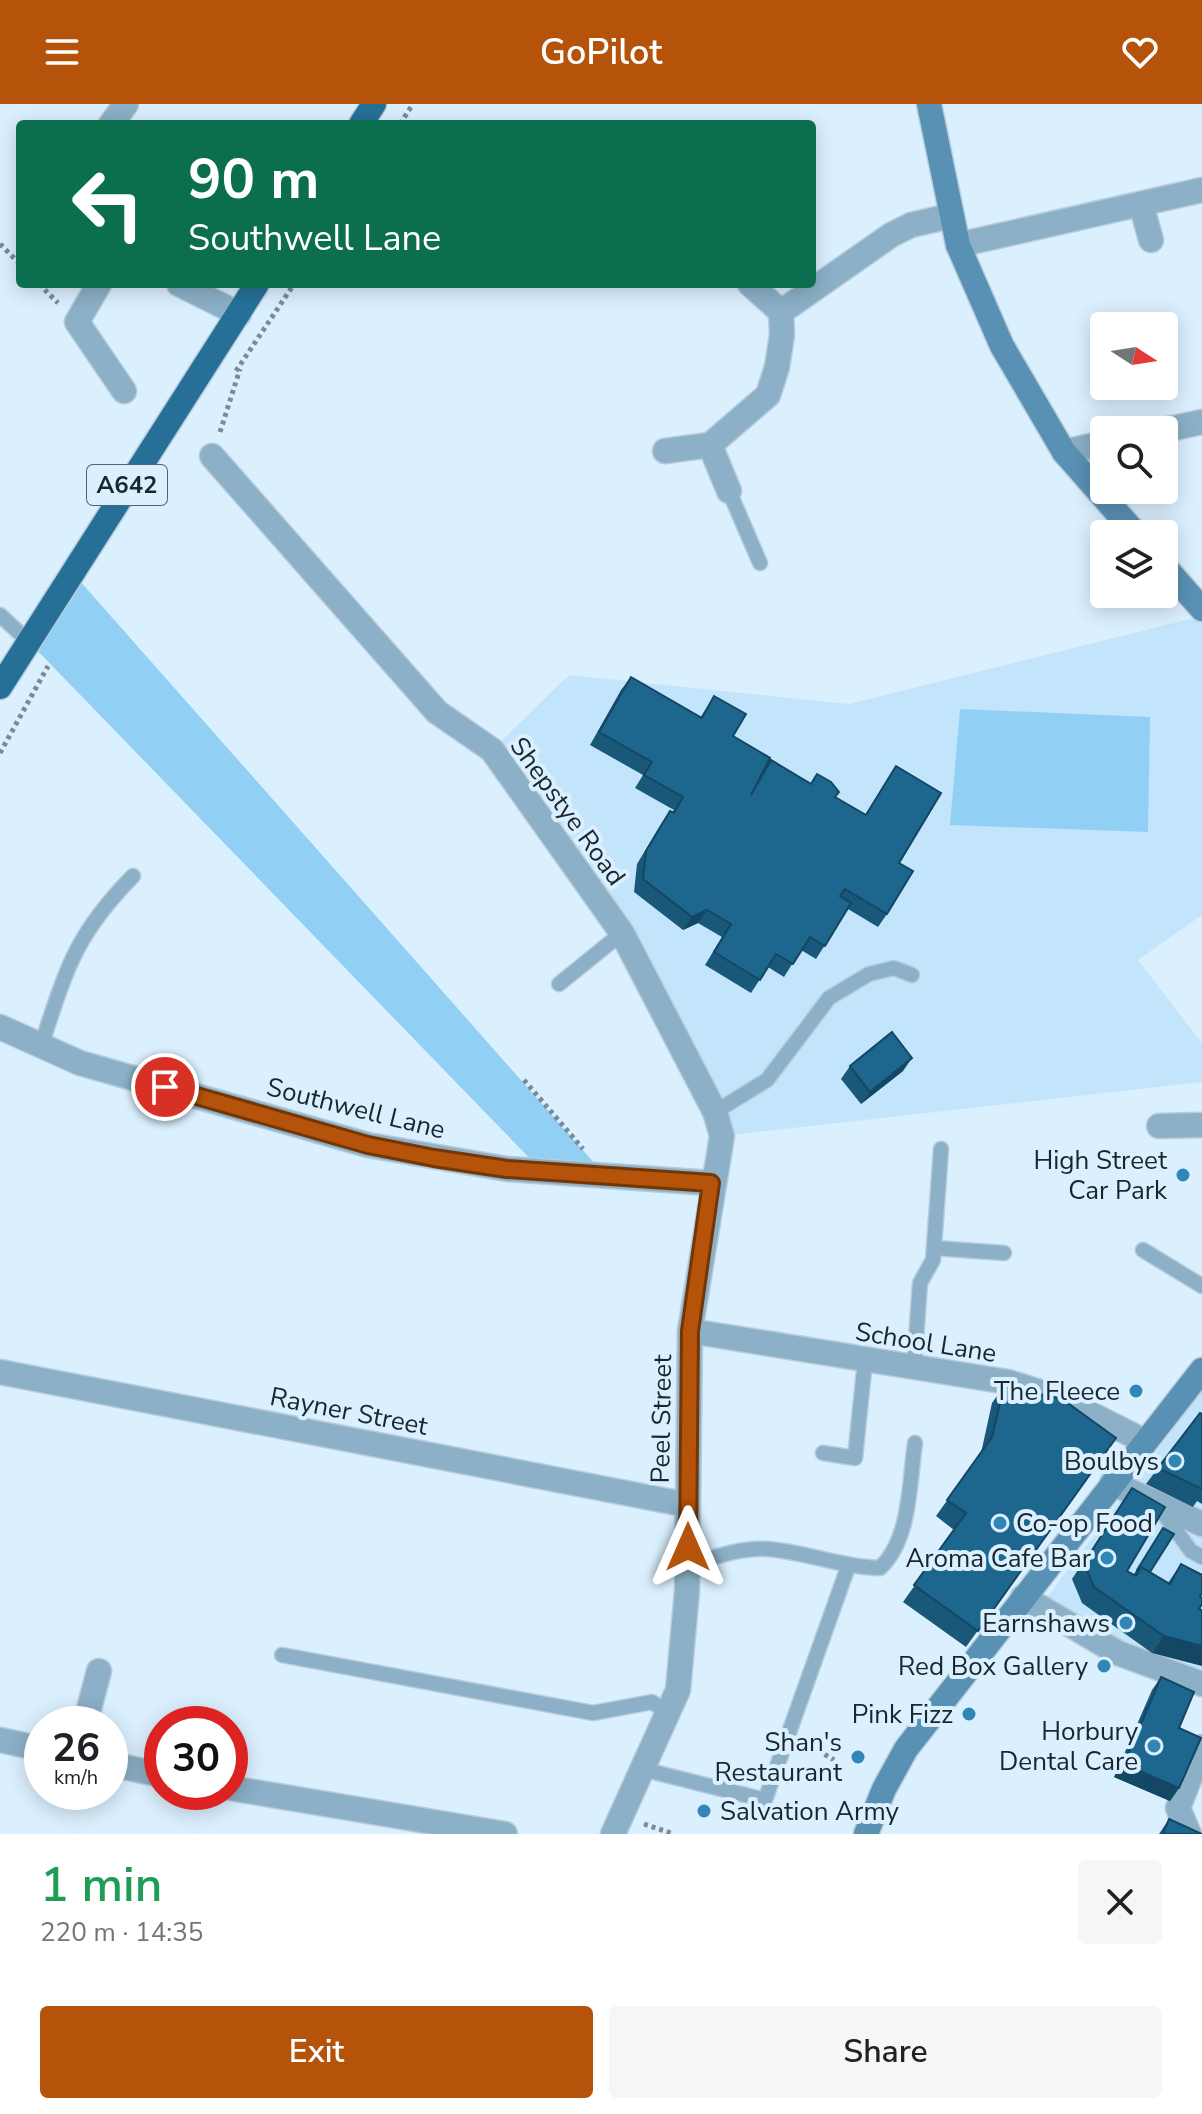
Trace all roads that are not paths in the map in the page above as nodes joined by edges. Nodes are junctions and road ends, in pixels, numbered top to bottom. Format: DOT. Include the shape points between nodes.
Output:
graph roads {
  1 [pos="929,104"];
  2 [pos="1202,190"];
  3 [pos="1141,204"];
  4 [pos="950,216"];
  5 [pos="1151,240"];
  6 [pos="958,245"];
  7 [pos="97,288"];
  8 [pos="187,288"];
  9 [pos="255,288"];
  10 [pos="754,288"];
  11 [pos="815,288"];
  12 [pos="816,288"];
  13 [pos="781,312"];
  14 [pos="239,314"];
  15 [pos="124,391"];
  16 [pos="1202,422"];
  17 [pos="1178,427"];
  18 [pos="710,445"];
  19 [pos="1090,446"];
  20 [pos="665,451"];
  21 [pos="1064,452"];
  22 [pos="212,456"];
  23 [pos="729,491"];
  24 [pos="1124,520"];
  25 [pos="760,563"];
  26 [pos="1178,582"];
  27 [pos="1202,609"];
  28 [pos="0,615"];
  29 [pos="29,642"];
  30 [pos="0,687"];
  31 [pos="133,876"];
  32 [pos="622,933"];
  33 [pos="912,975"];
  34 [pos="559,984"];
  35 [pos="0,1027"];
  36 [pos="42,1043"];
  37 [pos="715,1112"];
  38 [pos="1202,1125"];
  39 [pos="1159,1126"];
  40 [pos="941,1149"];
  41 [pos="711,1183"];
  42 [pos="934,1248"];
  43 [pos="1143,1250"];
  44 [pos="1004,1253"];
  45 [pos="1202,1286"];
  46 [pos="690,1331"];
  47 [pos="865,1361"];
  48 [pos="914,1368"];
  49 [pos="1202,1370"];
  50 [pos="0,1372"];
  51 [pos="1144,1441"];
  52 [pos="915,1443"];
  53 [pos="823,1453"];
  54 [pos="1112,1483"];
  55 [pos="1157,1503"];
  56 [pos="688,1505"];
  57 [pos="1202,1524"];
  58 [pos="1202,1557"];
  59 [pos="687,1566"];
  60 [pos="848,1567"];
  61 [pos="1023,1597"];
  62 [pos="282,1655"];
  63 [pos="99,1671"];
  64 [pos="1202,1684"];
  65 [pos="90,1706"];
  66 [pos="668,1713"];
  67 [pos="0,1740"];
  68 [pos="24,1745"];
  69 [pos="1200,1761"];
  70 [pos="642,1769"];
  71 [pos="248,1792"];
  72 [pos="404,1827"];
  73 [pos="505,1834"];
  74 [pos="613,1834"];
  75 [pos="866,1834"];
  76 [pos="1189,1834"];
  1 -- 4 [label="main road"];
  2 -- 3 [label="street"];
  3 -- 5 [label="street"];
  3 -- 6 [label="street"];
  4 -- 6 [label="main road"];
  4 -- 12 [label="street" via="891,235"];
  6 -- 21 [label="main road" via="1002,346"];
  7 -- 15 [label="street" via="77,322"];
  8 -- 14 [label="street"];
  9 -- 14 [label="highway, A642"];
  10 -- 13 [label="street"];
  11 -- 13 [label="street"];
  13 -- 18 [label="street" via="777,367 768,395"];
  14 -- 29 [label="highway, A642"];
  16 -- 17 [label="street"];
  18 -- 20 [label="street"];
  18 -- 23 [label="street"];
  19 -- 21 [label="street"];
  21 -- 24 [label="main road"];
  22 -- 32 [label="street, Shepstye Road" via="437,712 492,750"];
  23 -- 25 [label="lane"];
  26 -- 27 [label="main road"];
  28 -- 29 [label="lane"];
  29 -- 30 [label="highway, A642"];
  31 -- 36 [label="lane" via="100,909 78,942"];
  32 -- 34 [label="lane"];
  32 -- 37 [label="street, Shepstye Road"];
  33 -- 37 [label="lane" via="894,968 869,974 829,998 767,1080"];
  35 -- 36 [label="street, Southwell Lane"];
  36 -- 41 [label="street, Southwell Lane" via="80,1063 368,1145 507,1169"];
  37 -- 41 [label="street, Shepstye Road" via="722,1136"];
  38 -- 39 [label="street"];
  40 -- 42 [label="lane"];
  41 -- 46 [label="street, Peel Street"];
  42 -- 44 [label="lane"];
  42 -- 48 [label="lane" via="920,1283"];
  43 -- 45 [label="lane"];
  46 -- 47 [label="street, School Lane"];
  46 -- 56 [label="street, Peel Street"];
  47 -- 48 [label="street, School Lane"];
  47 -- 53 [label="lane" via="855,1458"];
  48 -- 51 [label="street, School Lane" via="1008,1382 1059,1398"];
  49 -- 51 [label="main road"];
  50 -- 56 [label="street, Rayner Street"];
  51 -- 54 [label="main road"];
  52 -- 60 [label="lane" via="904,1524 891,1557 880,1568"];
  54 -- 55 [label="street"];
  54 -- 61 [label="main road"];
  55 -- 57 [label="street"];
  55 -- 58 [label="lane" via="1191,1551"];
  56 -- 59 [label="street, Peel Street"];
  59 -- 60 [label="lane" via="765,1549"];
  59 -- 66 [label="street, Peel Street" via="678,1690"];
  60 -- 70 [label="lane" via="765,1800"];
  61 -- 64 [label="street" via="1118,1653"];
  61 -- 75 [label="main road" via="906,1749"];
  62 -- 66 [label="lane" via="593,1713 652,1702"];
  63 -- 65 [label="street"];
  66 -- 70 [label="street, Peel Street"];
  67 -- 68 [label="street"];
  69 -- 76 [label="street" via="1178,1808"];
  70 -- 74 [label="street, Peel Street"];
  71 -- 72 [label="street"];
  72 -- 73 [label="street"];
}
